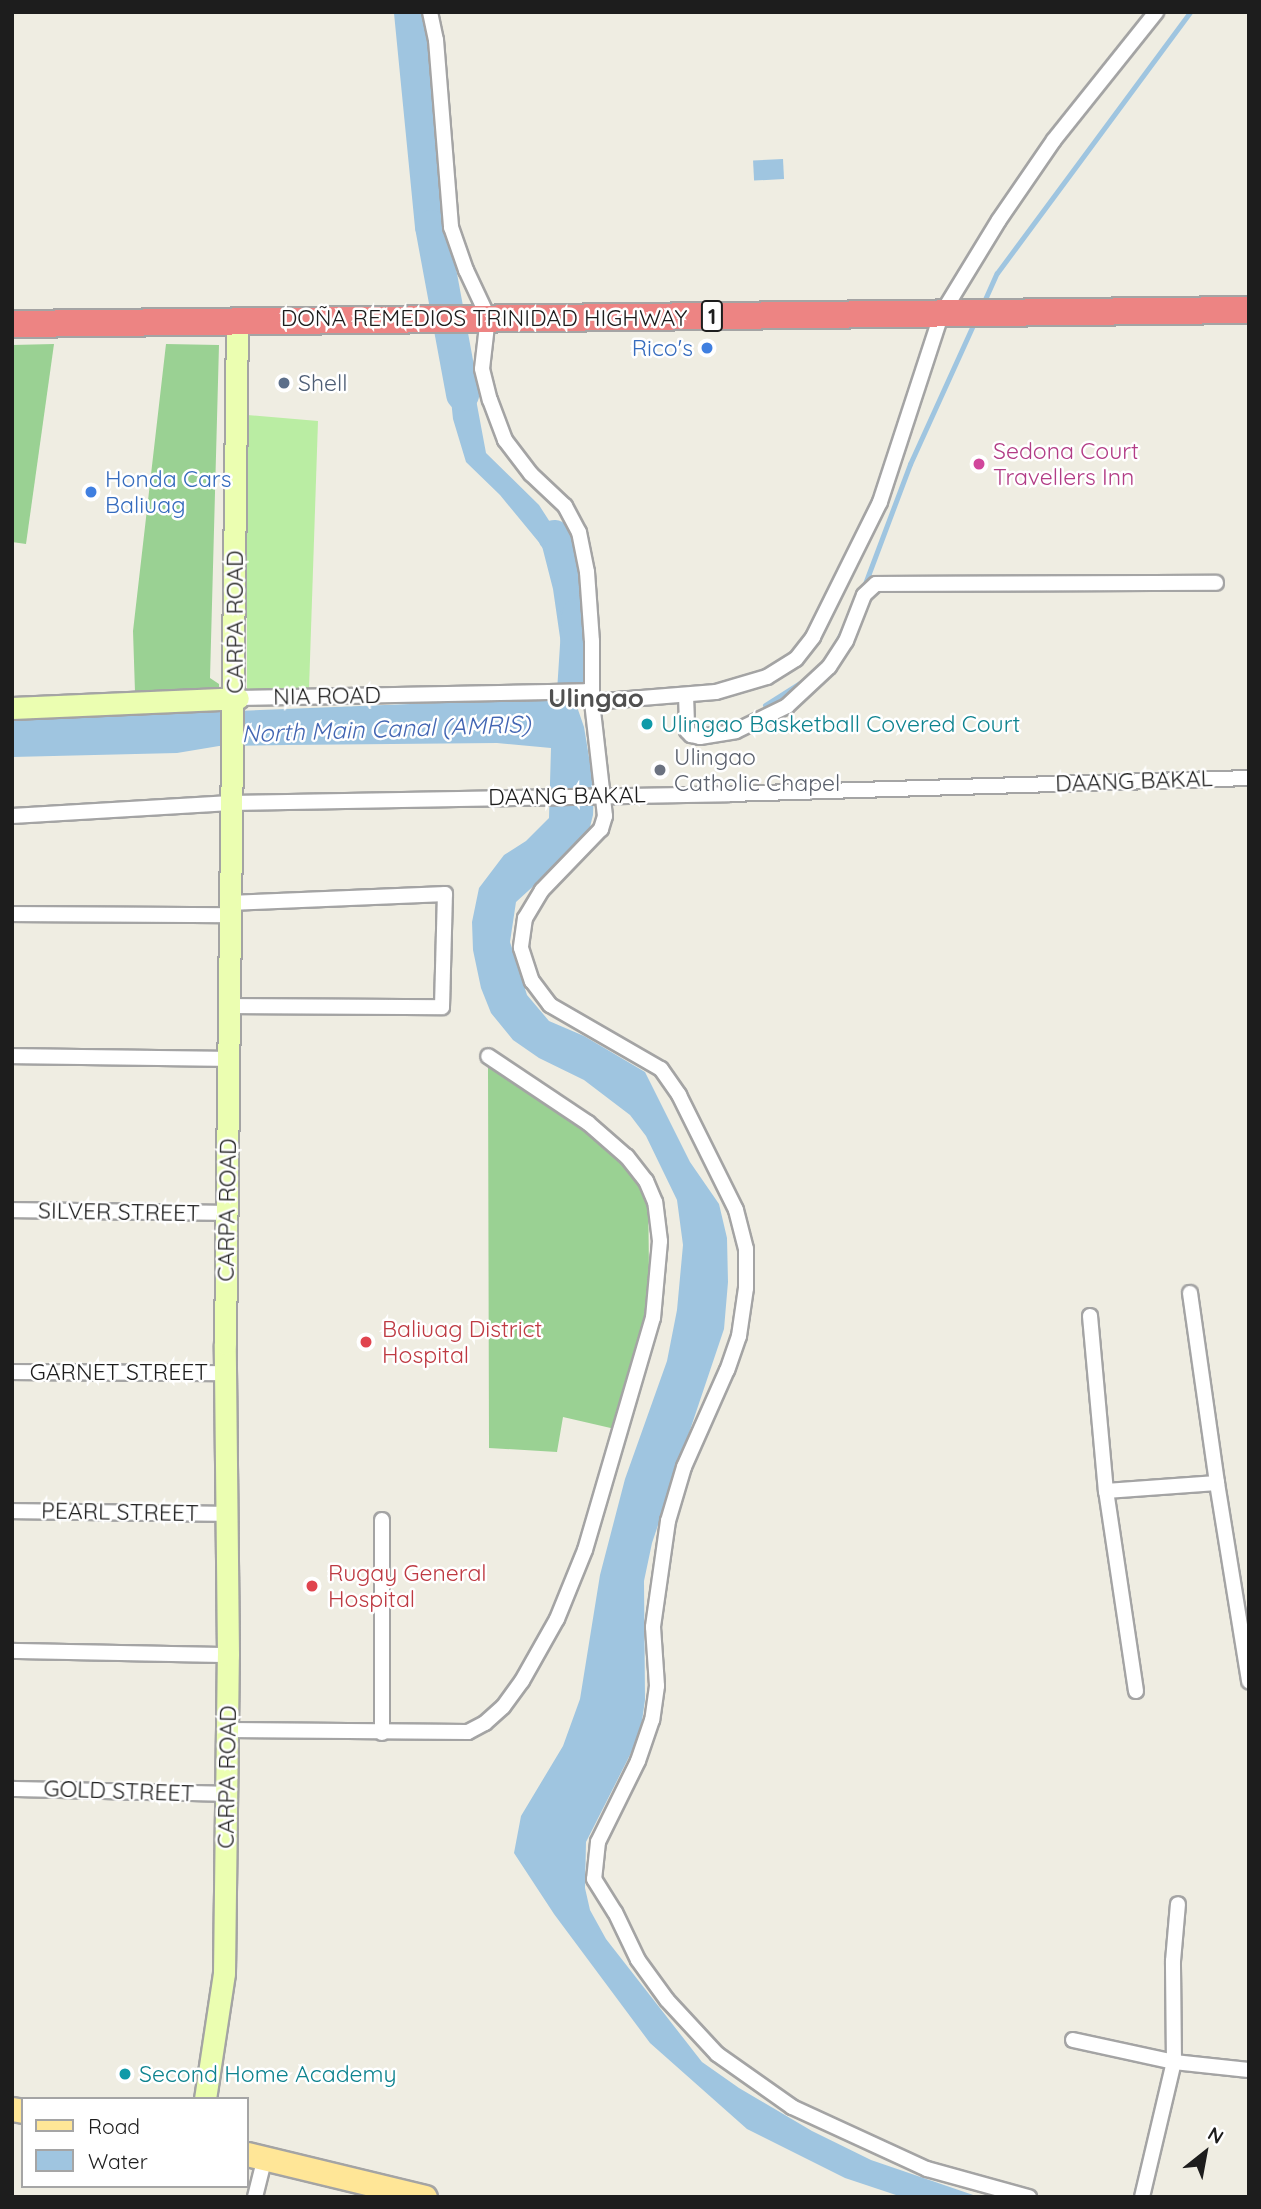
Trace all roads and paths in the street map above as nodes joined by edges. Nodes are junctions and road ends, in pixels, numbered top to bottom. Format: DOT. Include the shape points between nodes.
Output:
graph roads {
  1 [pos="430,12"];
  2 [pos="1156,12"];
  3 [pos="1249,310"];
  4 [pos="947,314"];
  5 [pos="479,317"];
  6 [pos="237,319"];
  7 [pos="12,324"];
  8 [pos="1216,583"];
  9 [pos="686,695"];
  10 [pos="590,696"];
  11 [pos="236,703"];
  12 [pos="12,708"];
  13 [pos="1249,778"];
  14 [pos="598,795"];
  15 [pos="231,803"];
  16 [pos="12,816"];
  17 [pos="230,909"];
  18 [pos="12,914"];
  19 [pos="229,1006"];
  20 [pos="12,1056"];
  21 [pos="488,1056"];
  22 [pos="228,1059"];
  23 [pos="12,1210"];
  24 [pos="227,1213"];
  25 [pos="1190,1293"];
  26 [pos="1090,1316"];
  27 [pos="12,1371"];
  28 [pos="226,1373"];
  29 [pos="1217,1483"];
  30 [pos="1106,1491"];
  31 [pos="12,1511"];
  32 [pos="228,1514"];
  33 [pos="382,1520"];
  34 [pos="12,1651"];
  35 [pos="228,1655"];
  36 [pos="1249,1681"];
  37 [pos="1136,1691"];
  38 [pos="228,1730"];
  39 [pos="382,1733"];
  40 [pos="12,1788"];
  41 [pos="227,1794"];
  42 [pos="1178,1904"];
  43 [pos="1073,2040"];
  44 [pos="1174,2062"];
  45 [pos="1249,2070"];
  46 [pos="205,2097"];
  47 [pos="256,2156"];
  48 [pos="255,2197"];
  49 [pos="425,2197"];
  50 [pos="1028,2197"];
  51 [pos="1142,2197"];
  1 -- 5 [label="street" via="451,227"];
  2 -- 4 [label="street, NIA ROAD" via="1054,140 999,220"];
  3 -- 4 [label="highway, DOÑA REMEDIOS TRINIDAD HIGHWAY / 1"];
  4 -- 5 [label="highway, DOÑA REMEDIOS TRINIDAD HIGHWAY / 1"];
  4 -- 9 [label="street, NIA ROAD" via="880,502 813,637 796,659 767,677 716,692"];
  5 -- 6 [label="highway, DOÑA REMEDIOS TRINIDAD HIGHWAY / 1" via="435,321"];
  5 -- 10 [label="street" via="482,369 505,440 531,474 565,506 579,532 587,572"];
  6 -- 7 [label="highway, DOÑA REMEDIOS TRINIDAD HIGHWAY / 1"];
  6 -- 11 [label="street, CARPA ROAD"];
  8 -- 9 [label="street" via="876,584 864,595 846,641 829,667 787,706 736,731 700,737 687,731"];
  9 -- 10 [label="street, NIA ROAD"];
  10 -- 11 [label="street, NIA ROAD" via="568,691"];
  10 -- 14 [label="street"];
  11 -- 12 [label="street, NIA ROAD"];
  11 -- 15 [label="street, CARPA ROAD"];
  13 -- 14 [label="street, DAANG BAKAL"];
  14 -- 15 [label="street, DAANG BAKAL"];
  14 -- 50 [label="street" via="605,816 601,829 542,890 525,918 521,948 532,981 550,1005 662,1069 736,1210 746,1249 746,1288 739,1336 684,1467 668,1521 653,1628 657,1686 652,1720 638,1761 598,1842 594,1879 638,1959 667,2000 717,2054 792,2107 927,2169"];
  15 -- 16 [label="street, DAANG BAKAL"];
  15 -- 17 [label="street, CARPA ROAD"];
  17 -- 18 [label="street"];
  17 -- 19 [label="street, CARPA ROAD"];
  17 -- 19 [label="street" via="445,894 442,1007"];
  19 -- 22 [label="street, CARPA ROAD"];
  20 -- 22 [label="street"];
  21 -- 39 [label="street" via="588,1123 627,1157 646,1181 655,1202 660,1241 653,1318 585,1550 557,1619 522,1681 503,1707 468,1732"];
  22 -- 24 [label="street, CARPA ROAD"];
  23 -- 24 [label="street, SILVER STREET"];
  24 -- 28 [label="street, CARPA ROAD"];
  25 -- 29 [label="street"];
  26 -- 30 [label="street"];
  27 -- 28 [label="street, GARNET STREET"];
  28 -- 32 [label="street, CARPA ROAD"];
  29 -- 30 [label="street"];
  29 -- 36 [label="street"];
  30 -- 37 [label="street"];
  31 -- 32 [label="street, PEARL STREET"];
  32 -- 35 [label="street, CARPA ROAD"];
  33 -- 39 [label="street"];
  34 -- 35 [label="street"];
  35 -- 38 [label="street, CARPA ROAD"];
  38 -- 39 [label="street"];
  38 -- 41 [label="street, CARPA ROAD"];
  40 -- 41 [label="street, GOLD STREET"];
  41 -- 46 [label="street, CARPA ROAD" via="224,1973"];
  42 -- 44 [label="street" via="1173,1961"];
  43 -- 44 [label="street"];
  44 -- 45 [label="street"];
  44 -- 51 [label="street"];
  47 -- 48 [label="street"];
  47 -- 49 [label="main road"];
}
